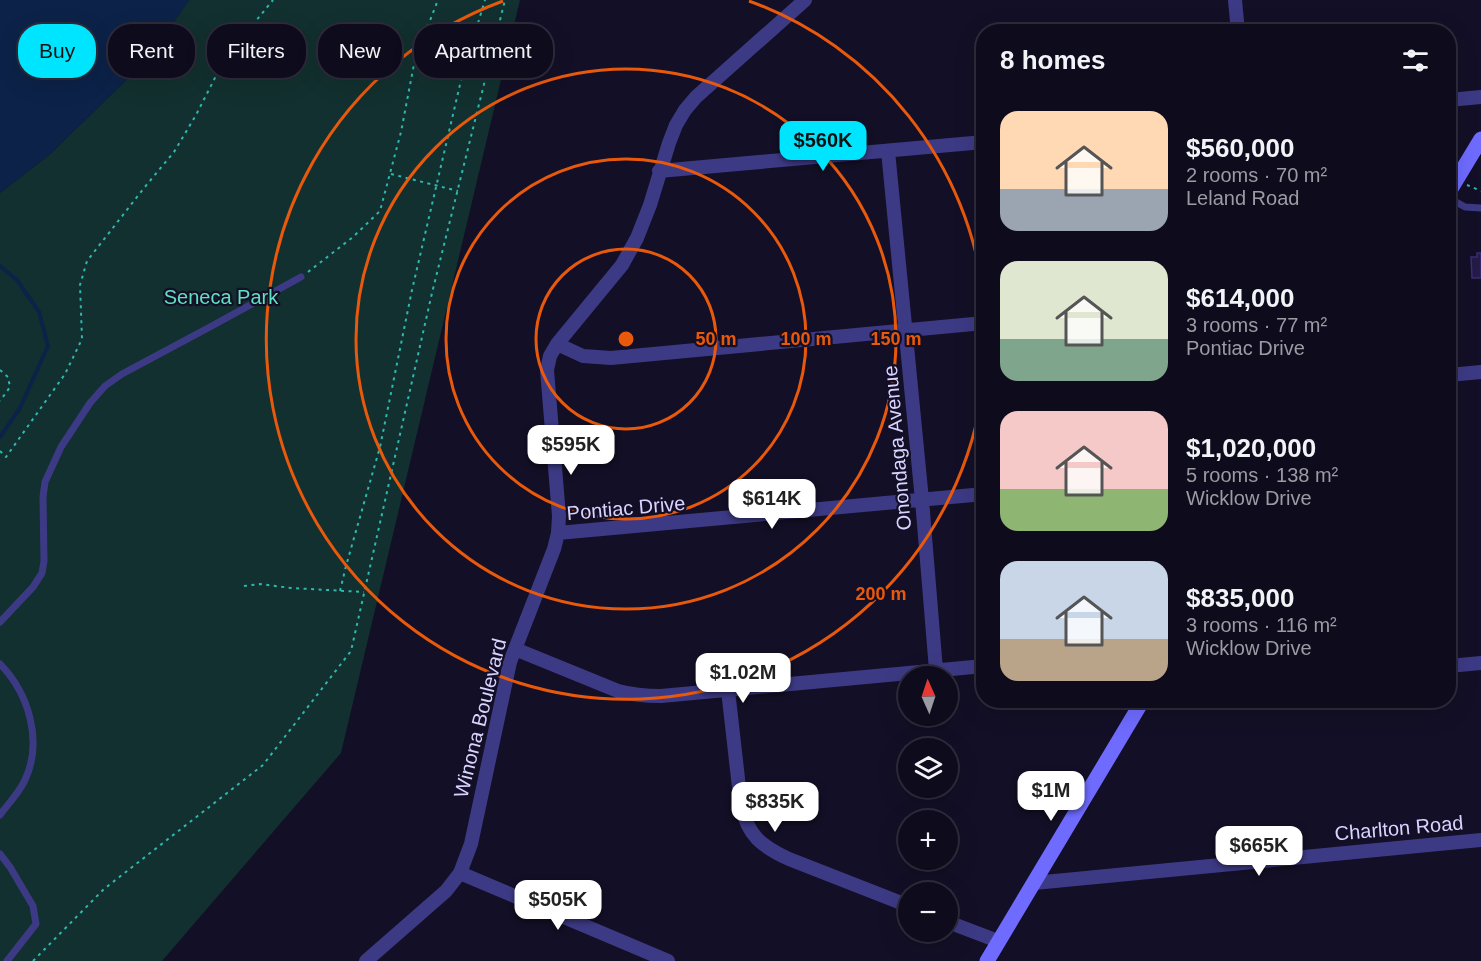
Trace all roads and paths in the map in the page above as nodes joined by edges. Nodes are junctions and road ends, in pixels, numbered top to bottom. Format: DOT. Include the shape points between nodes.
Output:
graph roads {
  1 [pos="273,0"];
  2 [pos="438,0"];
  3 [pos="485,0"];
  4 [pos="506,0"];
  5 [pos="805,0"];
  6 [pos="1235,0"];
  7 [pos="1237,24"];
  8 [pos="1481,97"];
  9 [pos="1456,99"];
  10 [pos="1481,139"];
  11 [pos="976,143"];
  12 [pos="888,151"];
  13 [pos="659,171"];
  14 [pos="391,174"];
  15 [pos="1456,180"];
  16 [pos="1466,185"];
  17 [pos="437,186"];
  18 [pos="458,191"];
  19 [pos="1481,191"];
  20 [pos="1456,202"];
  21 [pos="1481,208"];
  22 [pos="301,277"];
  23 [pos="976,324"];
  24 [pos="905,331"];
  25 [pos="557,344"];
  26 [pos="0,370"];
  27 [pos="1481,372"];
  28 [pos="1456,374"];
  29 [pos="0,401"];
  30 [pos="0,451"];
  31 [pos="976,495"];
  32 [pos="922,500"];
  33 [pos="558,533"];
  34 [pos="244,586"];
  35 [pos="340,591"];
  36 [pos="364,592"];
  37 [pos="0,622"];
  38 [pos="515,650"];
  39 [pos="1481,663"];
  40 [pos="0,664"];
  41 [pos="1456,665"];
  42 [pos="936,666"];
  43 [pos="976,667"];
  44 [pos="958,668"];
  45 [pos="898,674"];
  46 [pos="728,690"];
  47 [pos="1138,708"];
  48 [pos="0,815"];
  49 [pos="1481,840"];
  50 [pos="0,854"];
  51 [pos="459,873"];
  52 [pos="1034,883"];
  53 [pos="898,902"];
  54 [pos="958,926"];
  55 [pos="998,941"];
  56 [pos="658,959"];
  57 [pos="7,961"];
  58 [pos="33,961"];
  59 [pos="366,961"];
  60 [pos="987,961"];
  1 -- 30 [label="path" via="219,69 174,152 87,261 80,285 82,339 65,374 6,457"];
  2 -- 14 [label="path" via="415,59"];
  3 -- 17 [label="path" via="462,76"];
  4 -- 18 [label="path"];
  5 -- 13 [label="street, Winona Boulevard" via="685,110"];
  6 -- 7 [label="street"];
  8 -- 9 [label="street"];
  10 -- 15 [label="main road"];
  11 -- 12 [label="street"];
  12 -- 13 [label="street"];
  12 -- 24 [label="street, Onondaga Avenue"];
  13 -- 25 [label="street, Winona Boulevard" via="650,205 622,265"];
  14 -- 17 [label="path"];
  14 -- 22 [label="path" via="380,211"];
  16 -- 19 [label="path"];
  17 -- 18 [label="path"];
  17 -- 35 [label="path" via="380,447"];
  18 -- 36 [label="path"];
  20 -- 21 [label="lane"];
  22 -- 37 [label="lane" via="122,374 90,403 61,447 45,482 42,573"];
  23 -- 24 [label="street"];
  24 -- 25 [label="street" via="611,358 583,356"];
  24 -- 32 [label="street, Onondaga Avenue"];
  25 -- 33 [label="street, Winona Boulevard" via="547,370"];
  26 -- 29 [label="path" via="8,377 10,387"];
  27 -- 28 [label="street"];
  31 -- 32 [label="street, Pontiac Drive"];
  32 -- 33 [label="street, Pontiac Drive"];
  32 -- 42 [label="street, Onondaga Avenue"];
  33 -- 38 [label="street, Winona Boulevard"];
  34 -- 35 [label="path"];
  35 -- 36 [label="path"];
  36 -- 58 [label="path" via="351,651 263,765 104,889"];
  38 -- 46 [label="street" via="632,695"];
  38 -- 51 [label="street, Winona Boulevard" via="471,844"];
  39 -- 41 [label="street"];
  40 -- 48 [label="lane" via="20,691 33,735 31,763 24,782"];
  43 -- 44 [label="street"];
  45 -- 46 [label="street"];
  46 -- 53 [label="street" via="741,805 744,821 752,833 773,852"];
  47 -- 52 [label="main road"];
  49 -- 52 [label="street, Charlton Road"];
  50 -- 57 [label="lane" via="33,906 36,924"];
  51 -- 56 [label="street"];
  51 -- 59 [label="street, Winona Boulevard" via="446,891"];
  52 -- 55 [label="main road"];
  54 -- 55 [label="street"];
  55 -- 60 [label="main road"];
}
